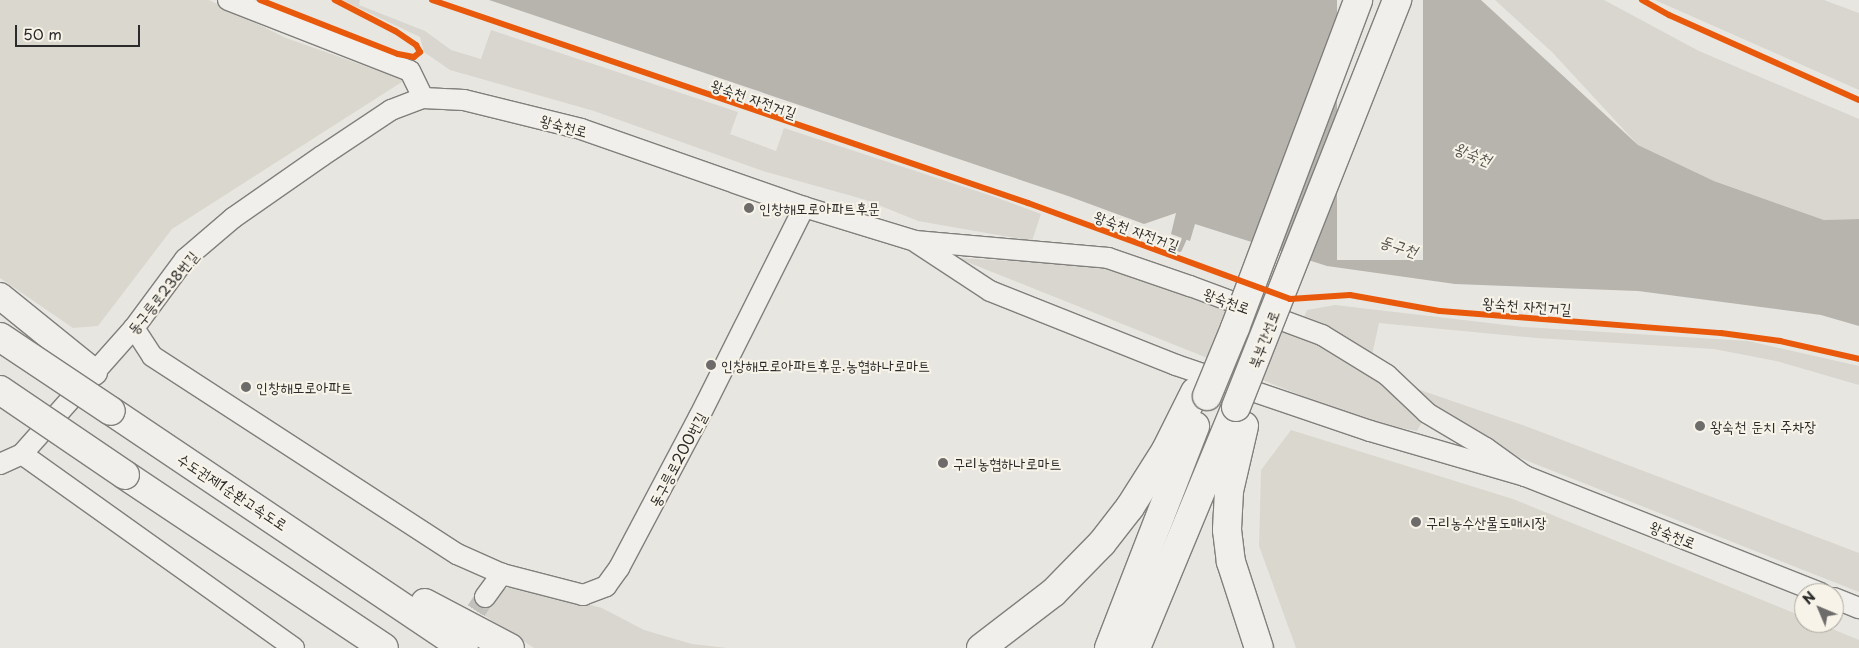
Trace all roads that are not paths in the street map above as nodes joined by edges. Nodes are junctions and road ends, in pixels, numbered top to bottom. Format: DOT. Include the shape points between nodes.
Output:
graph roads {
  1 [pos="228,0"];
  2 [pos="1358,0"];
  3 [pos="1397,0"];
  4 [pos="423,98"];
  5 [pos="804,207"];
  6 [pos="915,242"];
  7 [pos="0,296"];
  8 [pos="134,328"];
  9 [pos="0,336"];
  10 [pos="94,372"];
  11 [pos="0,390"];
  12 [pos="1201,394"];
  13 [pos="1242,410"];
  14 [pos="22,454"];
  15 [pos="0,464"];
  16 [pos="1525,476"];
  17 [pos="327,554"];
  18 [pos="502,574"];
  19 [pos="1796,583"];
  20 [pos="301,592"];
  21 [pos="485,597"];
  22 [pos="1844,602"];
  23 [pos="1859,608"];
  24 [pos="294,648"];
  25 [pos="359,648"];
  26 [pos="384,648"];
  27 [pos="464,648"];
  28 [pos="510,648"];
  29 [pos="981,648"];
  30 [pos="1109,648"];
  31 [pos="1136,648"];
  32 [pos="1259,648"];
  1 -- 4 [label="street" via="410,71"];
  2 -- 12 [label="highway, 북부간선로, bridge" via="1235,328"];
  3 -- 13 [label="highway, 북부간선로, bridge" via="1258,351"];
  4 -- 5 [label="street, 왕숙천로" via="464,100 581,129"];
  4 -- 8 [label="street, 동구릉로238번길" via="391,110 233,218 185,260"];
  5 -- 6 [label="street, 왕숙천로"];
  5 -- 18 [label="street, 동구릉로200번길" via="699,417 619,568 606,586 583,595"];
  6 -- 16 [label="street, 왕숙천로" via="990,291 1176,365 1370,431"];
  6 -- 16 [label="street, 왕숙천로" via="1108,258 1322,335 1387,375 1427,413"];
  7 -- 10 [label="main road"];
  8 -- 10 [label="street, 동구릉로238번길"];
  8 -- 18 [label="street, 동구릉로200번길" via="152,356 457,554"];
  9 -- 17 [label="highway, 수도권제1순환고속도로, bridge"];
  10 -- 14 [label="street, 동구릉로238번길"];
  11 -- 20 [label="highway, bridge"];
  12 -- 29 [label="highway" via="1130,507 1102,543 1053,593"];
  12 -- 30 [label="highway"];
  13 -- 31 [label="highway, 북부간선로"];
  13 -- 32 [label="highway" via="1227,530 1231,562"];
  14 -- 15 [label="street, 동구릉로238번길"];
  14 -- 24 [label="street"];
  16 -- 19 [label="street, 왕숙천로"];
  17 -- 27 [label="highway, 수도권제1순환고속도로"];
  17 -- 28 [label="highway"];
  18 -- 21 [label="street"];
  20 -- 25 [label="highway"];
  20 -- 26 [label="highway"];
  22 -- 23 [label="street"];
}
